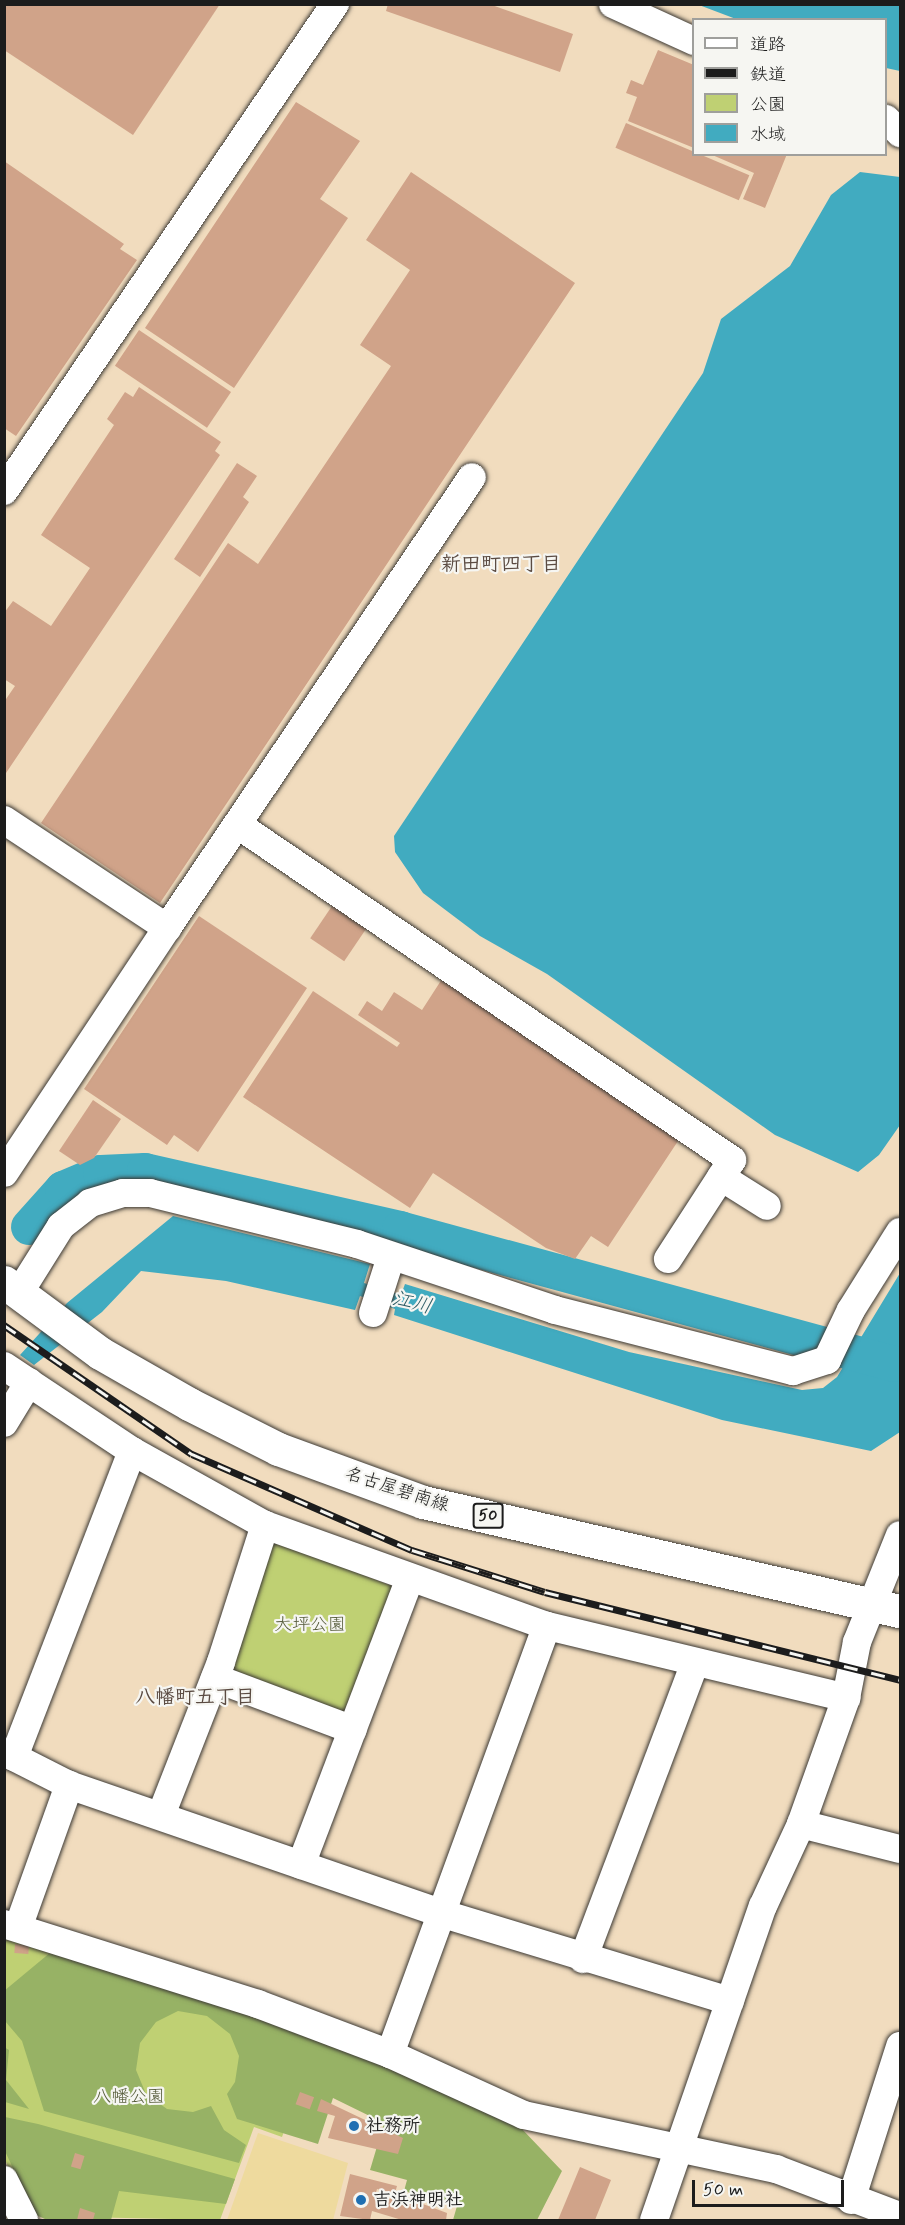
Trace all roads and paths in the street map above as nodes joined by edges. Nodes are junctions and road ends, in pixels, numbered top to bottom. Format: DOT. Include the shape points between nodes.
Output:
graph roads {
  1 [pos="335,4"];
  2 [pos="613,4"];
  3 [pos="692,41"];
  4 [pos="887,121"];
  5 [pos="900,133"];
  6 [pos="472,477"];
  7 [pos="4,491"];
  8 [pos="4,820"];
  9 [pos="238,825"];
  10 [pos="166,928"];
  11 [pos="4,1173"];
  12 [pos="721,1177"];
  13 [pos="767,1206"];
  14 [pos="900,1232"];
  15 [pos="391,1258"];
  16 [pos="668,1259"];
  17 [pos="14,1290"];
  18 [pos="373,1313"];
  19 [pos="14,1372"];
  20 [pos="4,1423"];
  21 [pos="132,1450"];
  22 [pos="265,1525"];
  23 [pos="900,1535"];
  24 [pos="409,1581"];
  25 [pos="888,1608"];
  26 [pos="546,1626"];
  27 [pos="695,1662"];
  28 [pos="215,1678"];
  29 [pos="846,1698"];
  30 [pos="353,1730"];
  31 [pos="9,1754"];
  32 [pos="69,1785"];
  33 [pos="160,1815"];
  34 [pos="801,1824"];
  35 [pos="900,1849"];
  36 [pos="302,1865"];
  37 [pos="440,1913"];
  38 [pos="12,1924"];
  39 [pos="583,1959"];
  40 [pos="730,2001"];
  41 [pos="900,2046"];
  42 [pos="390,2054"];
  43 [pos="679,2149"];
  44 [pos="4,2180"];
  45 [pos="851,2200"];
  46 [pos="900,2216"];
  47 [pos="24,2220"];
  48 [pos="654,2220"];
  1 -- 7 [label="street"];
  2 -- 3 [label="street"];
  4 -- 5 [label="street"];
  6 -- 9 [label="street"];
  8 -- 10 [label="street"];
  9 -- 10 [label="street"];
  9 -- 12 [label="street" via="732,1160"];
  10 -- 11 [label="street"];
  12 -- 13 [label="street"];
  12 -- 16 [label="street"];
  14 -- 15 [label="street" via="851,1310 827,1360 793,1371 555,1310"];
  15 -- 17 [label="street" via="150,1193 123,1193 90,1203 61,1226"];
  15 -- 18 [label="street"];
  17 -- 25 [label="main road, 名古屋碧南線 / 50" via="100,1353 278,1449 423,1502"];
  19 -- 20 [label="street"];
  19 -- 21 [label="street"];
  21 -- 22 [label="street"];
  21 -- 31 [label="street"];
  22 -- 24 [label="street"];
  22 -- 28 [label="street"];
  23 -- 25 [label="street"];
  24 -- 26 [label="street"];
  24 -- 30 [label="street"];
  25 -- 29 [label="street" via="857,1642"];
  26 -- 27 [label="street"];
  26 -- 37 [label="street"];
  27 -- 29 [label="street"];
  27 -- 39 [label="street"];
  28 -- 30 [label="street"];
  28 -- 33 [label="street"];
  29 -- 34 [label="street"];
  30 -- 36 [label="street"];
  31 -- 32 [label="street"];
  32 -- 33 [label="street"];
  32 -- 38 [label="street"];
  33 -- 36 [label="street"];
  34 -- 35 [label="street"];
  34 -- 40 [label="street" via="763,1906"];
  36 -- 37 [label="street"];
  37 -- 39 [label="street"];
  37 -- 42 [label="street"];
  38 -- 42 [label="street"];
  39 -- 40 [label="street"];
  40 -- 43 [label="street"];
  41 -- 45 [label="street"];
  42 -- 43 [label="street" via="524,2115"];
  43 -- 45 [label="street" via="776,2169"];
  43 -- 48 [label="street"];
  44 -- 47 [label="street"];
  45 -- 46 [label="street"];
}
